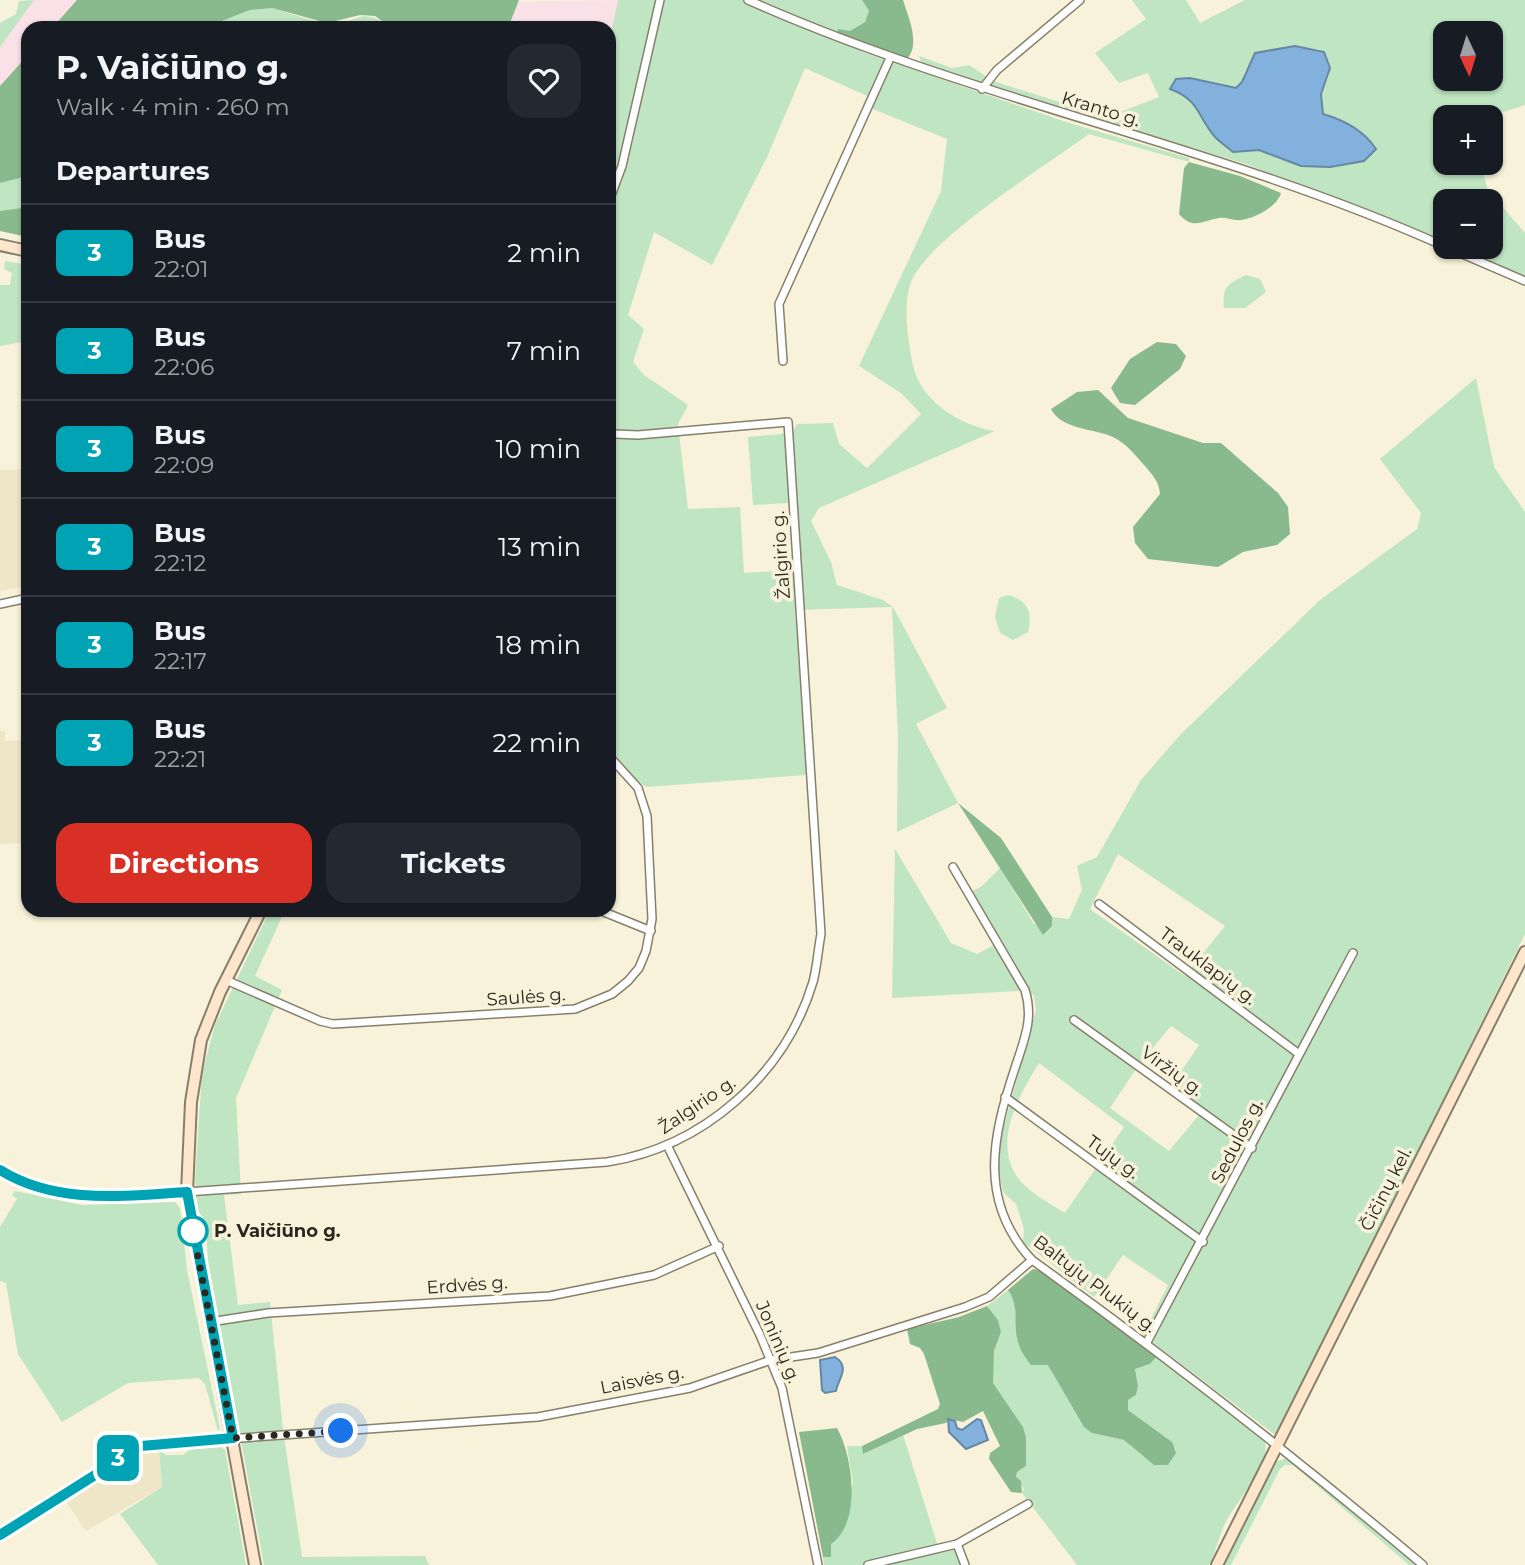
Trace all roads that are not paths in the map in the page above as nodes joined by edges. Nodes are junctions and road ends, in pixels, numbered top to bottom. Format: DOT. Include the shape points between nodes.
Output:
graph roads {
  1 [pos="660,0"];
  2 [pos="748,0"];
  3 [pos="1080,0"];
  4 [pos="890,58"];
  5 [pos="982,89"];
  6 [pos="616,182"];
  7 [pos="1433,242"];
  8 [pos="0,245"];
  9 [pos="21,250"];
  10 [pos="1474,259"];
  11 [pos="1525,281"];
  12 [pos="783,361"];
  13 [pos="616,434"];
  14 [pos="21,600"];
  15 [pos="0,604"];
  16 [pos="616,763"];
  17 [pos="953,867"];
  18 [pos="1099,904"];
  19 [pos="258,917"];
  20 [pos="616,917"];
  21 [pos="651,930"];
  22 [pos="1525,952"];
  23 [pos="1353,953"];
  24 [pos="226,980"];
  25 [pos="1074,1020"];
  26 [pos="1298,1054"];
  27 [pos="1005,1097"];
  28 [pos="667,1145"];
  29 [pos="1252,1148"];
  30 [pos="0,1170"];
  31 [pos="187,1192"];
  32 [pos="1203,1242"];
  33 [pos="719,1246"];
  34 [pos="1032,1260"];
  35 [pos="210,1322"];
  36 [pos="1147,1342"];
  37 [pos="771,1360"];
  38 [pos="233,1438"];
  39 [pos="1278,1443"];
  40 [pos="1028,1504"];
  41 [pos="0,1535"];
  42 [pos="957,1544"];
  43 [pos="255,1565"];
  44 [pos="818,1565"];
  45 [pos="868,1565"];
  46 [pos="965,1565"];
  47 [pos="1217,1565"];
  48 [pos="1423,1565"];
  1 -- 6 [label="street"];
  2 -- 4 [label="street, Kranto g."];
  3 -- 5 [label="street" via="997,70"];
  4 -- 5 [label="street, Kranto g."];
  4 -- 12 [label="street" via="779,304"];
  5 -- 7 [label="street, Kranto g." via="1230,163"];
  8 -- 9 [label="main road"];
  10 -- 11 [label="street, Kranto g."];
  13 -- 28 [label="street, Žalgirio g." via="788,422 821,934 813,981 793,1031 776,1058 733,1104"];
  14 -- 15 [label="street"];
  16 -- 21 [label="street, Saulės g." via="638,788 647,816"];
  17 -- 27 [label="street, Baltųjų Plukių g." via="1029,1004 1029,1025"];
  18 -- 26 [label="street, Trauklapių g."];
  19 -- 24 [label="main road"];
  20 -- 21 [label="street"];
  21 -- 24 [label="street, Saulės g." via="639,968 628,981 612,994 575,1009 333,1024"];
  22 -- 39 [label="main road, Čičinų kel."];
  23 -- 26 [label="street, Sedulos g."];
  24 -- 31 [label="main road" via="196,1058"];
  25 -- 29 [label="street, Viržių g."];
  26 -- 29 [label="street, Sedulos g."];
  27 -- 32 [label="street, Tujų g."];
  27 -- 34 [label="street, Baltųjų Plukių g." via="993,1165 1005,1224"];
  28 -- 31 [label="street, Žalgirio g." via="634,1158 607,1162"];
  28 -- 33 [label="street, Joninių g."];
  29 -- 32 [label="street, Sedulos g."];
  30 -- 31 [label="street, Žalgirio g." via="38,1188 70,1195"];
  31 -- 35 [label="main road"];
  32 -- 36 [label="street, Sedulos g."];
  33 -- 35 [label="street, Erdvės g." via="654,1275 550,1296 268,1312"];
  33 -- 37 [label="street, Joninių g."];
  34 -- 36 [label="street, Baltųjų Plukių g."];
  34 -- 37 [label="street, Laisvės g." via="989,1297 965,1307 818,1353"];
  35 -- 38 [label="main road"];
  36 -- 39 [label="street, Baltųjų Plukių g."];
  37 -- 38 [label="street, Laisvės g." via="690,1388 538,1417"];
  37 -- 44 [label="street, Joninių g." via="790,1417"];
  38 -- 41 [label="street, Laisvės g." via="141,1446"];
  38 -- 43 [label="main road"];
  39 -- 47 [label="main road, Čičinų kel."];
  39 -- 48 [label="street, Baltųjų Plukių g."];
  40 -- 42 [label="street"];
  42 -- 45 [label="street"];
  42 -- 46 [label="street"];
}
